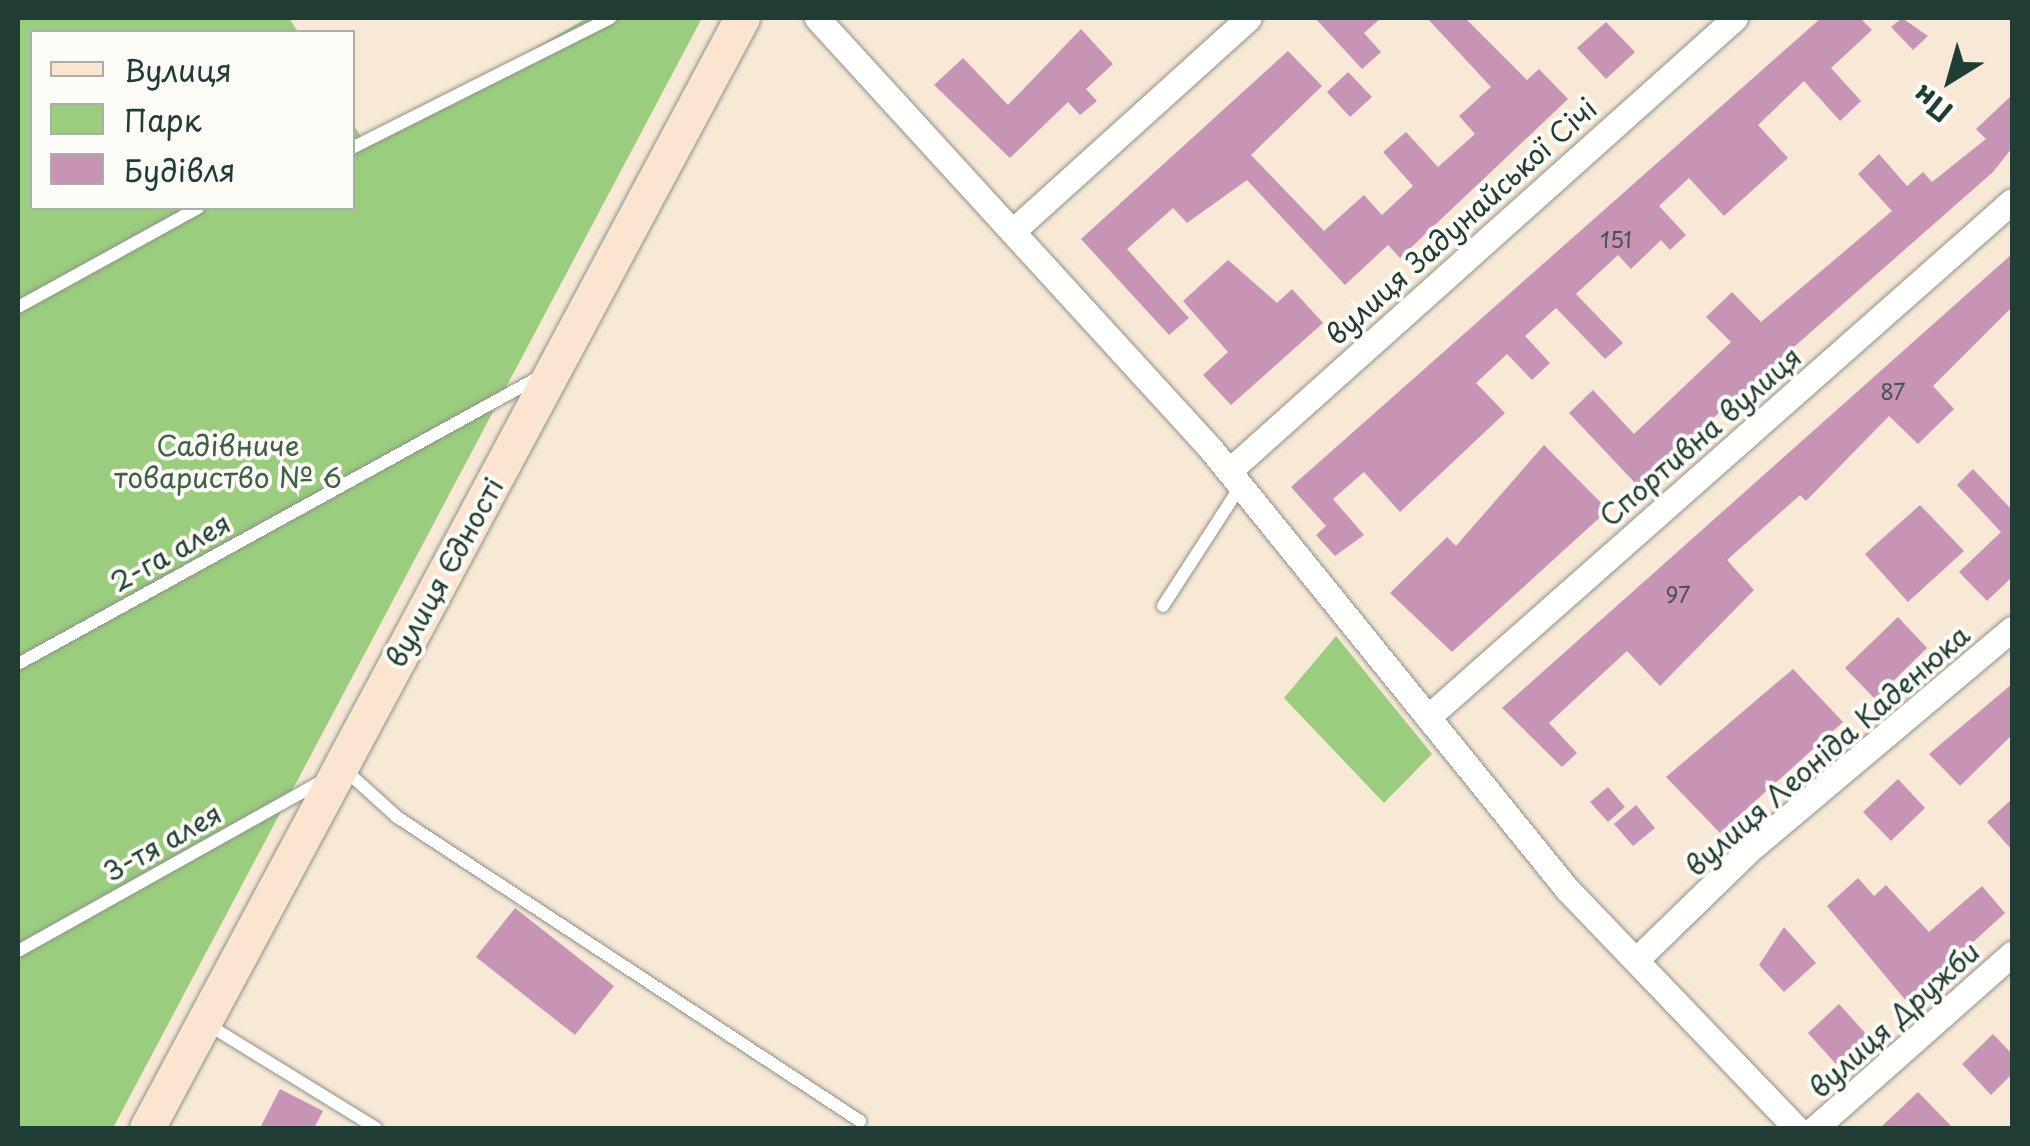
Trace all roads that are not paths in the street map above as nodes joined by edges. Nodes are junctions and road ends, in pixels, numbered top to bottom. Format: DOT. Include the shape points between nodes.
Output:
graph roads {
  1 [pos="610,18"];
  2 [pos="742,18"];
  3 [pos="818,18"];
  4 [pos="1250,18"];
  5 [pos="1735,18"];
  6 [pos="355,146"];
  7 [pos="2012,201"];
  8 [pos="194,210"];
  9 [pos="1014,230"];
  10 [pos="18,307"];
  11 [pos="557,366"];
  12 [pos="1234,479"];
  13 [pos="1164,606"];
  14 [pos="2012,629"];
  15 [pos="18,664"];
  16 [pos="1428,717"];
  17 [pos="335,770"];
  18 [pos="18,951"];
  19 [pos="2012,954"];
  20 [pos="1638,958"];
  21 [pos="205,1022"];
  22 [pos="860,1121"];
  23 [pos="147,1128"];
  24 [pos="376,1128"];
  25 [pos="1796,1128"];
  26 [pos="1815,1128"];
  1 -- 6 [label="lane"];
  2 -- 11 [label="main road, вулиця Єдності"];
  3 -- 9 [label="street"];
  4 -- 9 [label="street"];
  5 -- 12 [label="street, вулиця Задунайської Січі"];
  7 -- 16 [label="street, Спортивна вулиця"];
  8 -- 10 [label="lane"];
  9 -- 12 [label="street"];
  11 -- 15 [label="lane, 2-га алея"];
  11 -- 17 [label="main road, вулиця Єдності"];
  12 -- 13 [label="lane"];
  12 -- 16 [label="street"];
  14 -- 20 [label="street, вулиця Леоніда Каденюка" via="1748,851"];
  16 -- 20 [label="street" via="1567,889"];
  17 -- 18 [label="lane, 3-тя алея"];
  17 -- 21 [label="main road, вулиця Єдності"];
  17 -- 22 [label="lane" via="396,817"];
  19 -- 26 [label="street, вулиця Дружби"];
  20 -- 25 [label="street"];
  21 -- 23 [label="main road, вулиця Єдності"];
  21 -- 24 [label="lane"];
}
